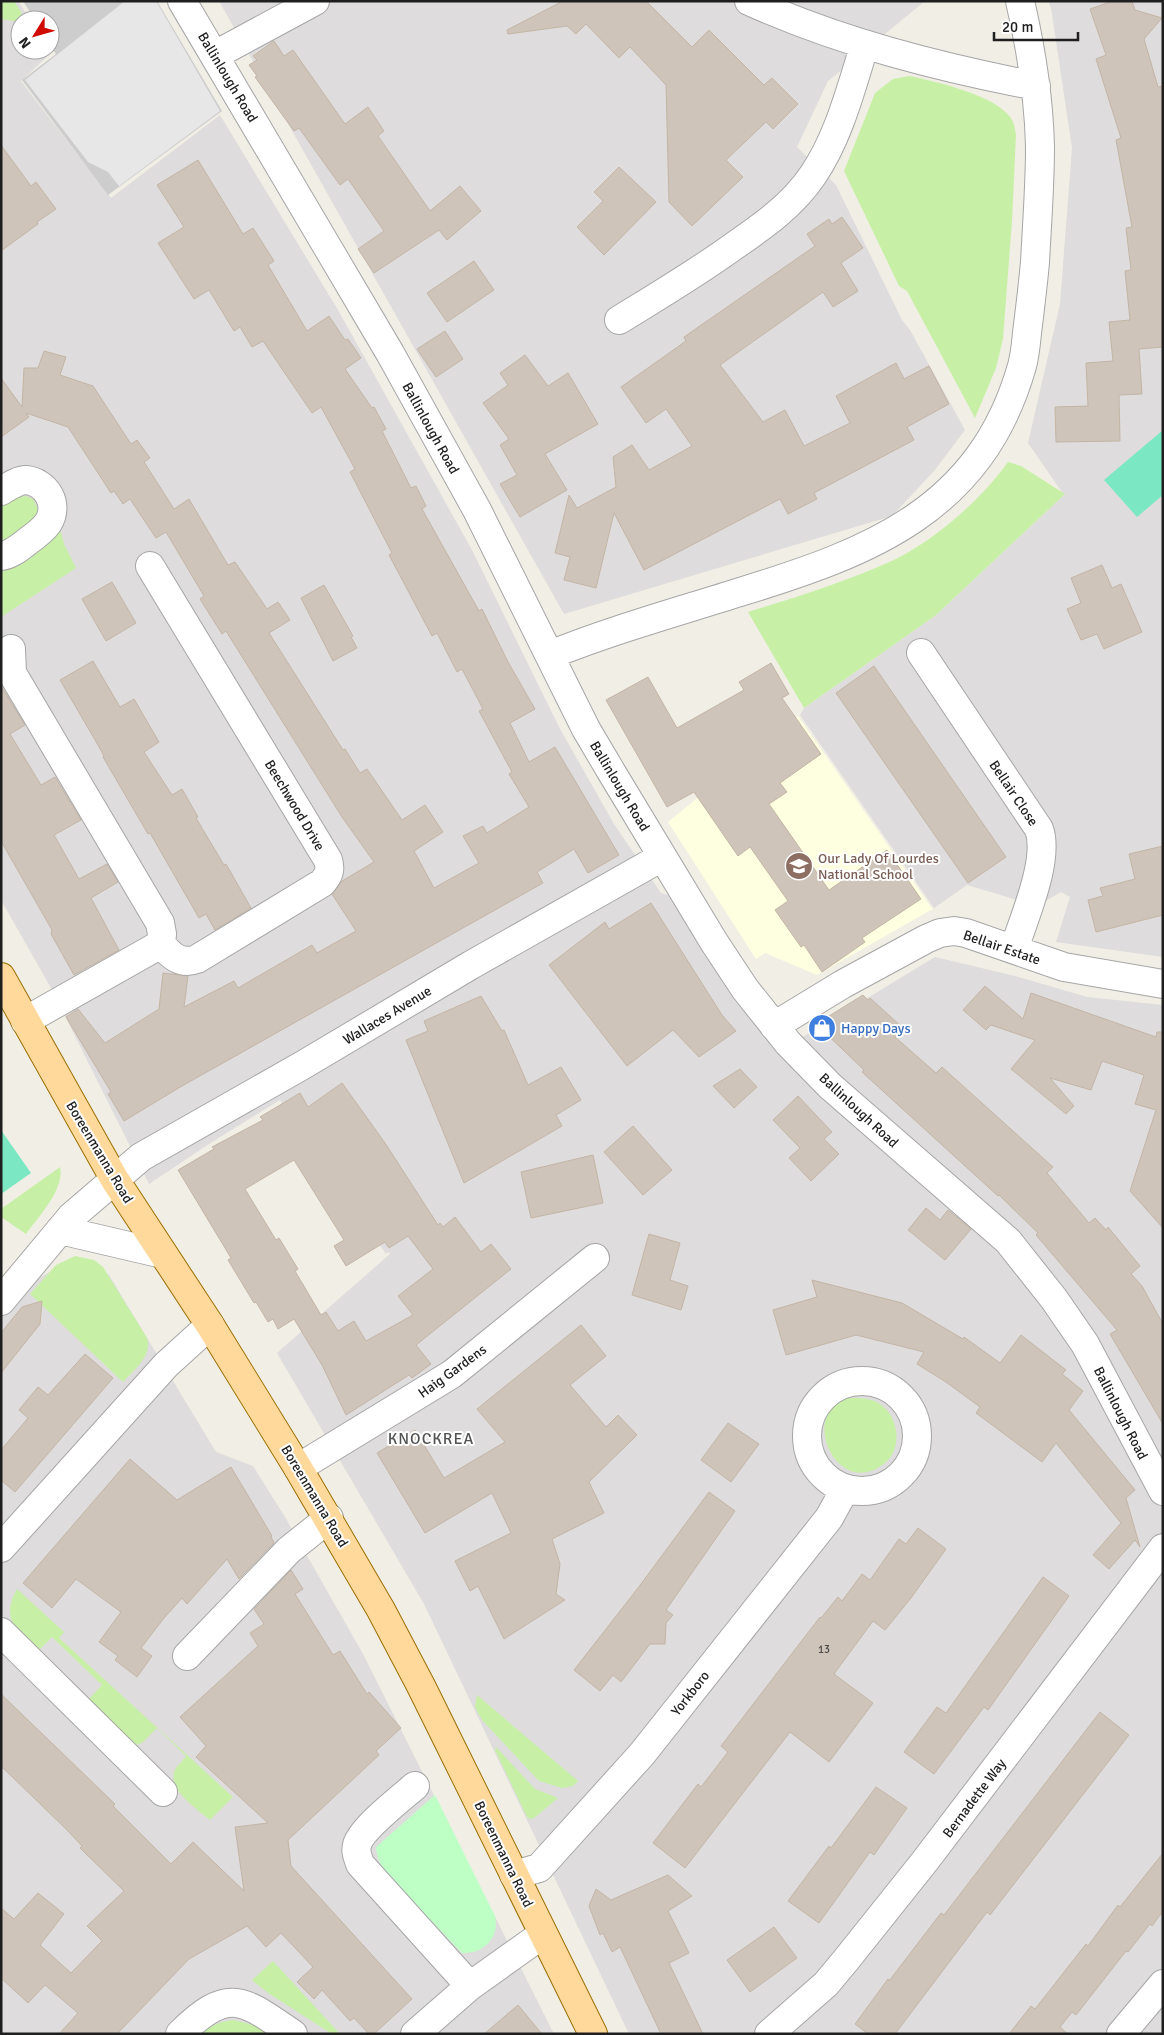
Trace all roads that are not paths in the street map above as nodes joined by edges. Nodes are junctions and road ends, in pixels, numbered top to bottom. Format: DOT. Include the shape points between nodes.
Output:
graph roads {
  1 [pos="182,1"];
  2 [pos="315,1"];
  3 [pos="749,1"];
  4 [pos="1020,1"];
  5 [pos="865,44"];
  6 [pos="215,55"];
  7 [pos="1036,86"];
  8 [pos="619,320"];
  9 [pos="1,491"];
  10 [pos="1,556"];
  11 [pos="150,566"];
  12 [pos="11,649"];
  13 [pos="920,653"];
  14 [pos="550,655"];
  15 [pos="662,857"];
  16 [pos="161,944"];
  17 [pos="1014,950"];
  18 [pos="1,977"];
  19 [pos="1163,984"];
  20 [pos="24,1021"];
  21 [pos="774,1026"];
  22 [pos="115,1180"];
  23 [pos="60,1230"];
  24 [pos="163,1254"];
  25 [pos="595,1258"];
  26 [pos="1,1301"];
  27 [pos="210,1325"];
  28 [pos="298,1468"];
  29 [pos="845,1488"];
  30 [pos="1163,1492"];
  31 [pos="328,1518"];
  32 [pos="1,1548"];
  33 [pos="1163,1548"];
  34 [pos="1,1632"];
  35 [pos="187,1656"];
  36 [pos="415,1786"];
  37 [pos="164,1792"];
  38 [pos="514,1874"];
  39 [pos="544,1934"];
  40 [pos="1163,1984"];
  41 [pos="470,1986"];
  42 [pos="180,2034"];
  43 [pos="293,2034"];
  44 [pos="416,2034"];
  45 [pos="593,2034"];
  46 [pos="769,2034"];
  47 [pos="1121,2034"];
  1 -- 6 [label="street, Ballinlough Road"];
  2 -- 6 [label="street"];
  3 -- 5 [label="street" via="817,30"];
  4 -- 7 [label="street"];
  5 -- 7 [label="street" via="984,76"];
  5 -- 8 [label="street" via="845,108 823,158 802,189 774,217 743,240"];
  6 -- 14 [label="street, Ballinlough Road" via="390,352 477,510"];
  7 -- 14 [label="street" via="1040,147 1038,210 1034,278 1023,364 1008,409 984,450 961,479 922,513 854,554"];
  9 -- 10 [label="street" via="24,480 42,485 52,499 53,510 48,522 36,535 21,547"];
  11 -- 16 [label="street, Beechwood Drive" via="330,867 322,883 197,959 190,962 177,959"];
  12 -- 16 [label="street" via="12,673 160,923"];
  13 -- 17 [label="street, Bellair Close" via="1042,838 1042,861"];
  14 -- 15 [label="street, Ballinlough Road" via="586,729"];
  15 -- 21 [label="street, Ballinlough Road" via="745,989"];
  15 -- 22 [label="street, Wallaces Avenue" via="141,1157"];
  16 -- 20 [label="street"];
  17 -- 19 [label="street, Bellair Estate" via="1064,966"];
  17 -- 21 [label="street, Bellair Estate" via="966,933 940,933 843,984"];
  18 -- 20 [label="main road, Boreenmanna Road"];
  20 -- 22 [label="main road, Boreenmanna Road"];
  21 -- 30 [label="street, Ballinlough Road" via="864,1117 1008,1241 1082,1339"];
  22 -- 23 [label="street, Wallaces Avenue"];
  22 -- 24 [label="main road, Boreenmanna Road"];
  23 -- 24 [label="street"];
  23 -- 26 [label="street, Wallaces Avenue"];
  24 -- 27 [label="main road, Boreenmanna Road"];
  25 -- 28 [label="street, Haig Gardens" via="452,1374"];
  27 -- 28 [label="main road, Boreenmanna Road"];
  27 -- 32 [label="street" via="166,1365"];
  28 -- 31 [label="main road, Boreenmanna Road"];
  29 -- 29 [label="street" via="829,1480 816,1467 809,1450 807,1432 811,1415 821,1399 840,1386 868,1381 887,1387 902,1398 912,1413 917,1433 916,1448 909,1466 897,1479 881,1488 863,1491"];
  29 -- 38 [label="street, Yorkboro" via="829,1518 642,1754 539,1868"];
  31 -- 35 [label="street" via="289,1550"];
  31 -- 38 [label="main road, Boreenmanna Road" via="421,1686"];
  33 -- 46 [label="street, Bernadette Way" via="846,1960 819,1991"];
  34 -- 37 [label="street"];
  36 -- 41 [label="street" via="363,1833 356,1852 360,1864"];
  38 -- 39 [label="main road, Boreenmanna Road"];
  39 -- 41 [label="street"];
  39 -- 45 [label="main road, Boreenmanna Road"];
  40 -- 47 [label="street"];
  41 -- 44 [label="street"];
  42 -- 43 [label="street" via="204,2013 223,2002 233,2002 254,2007"];
}
